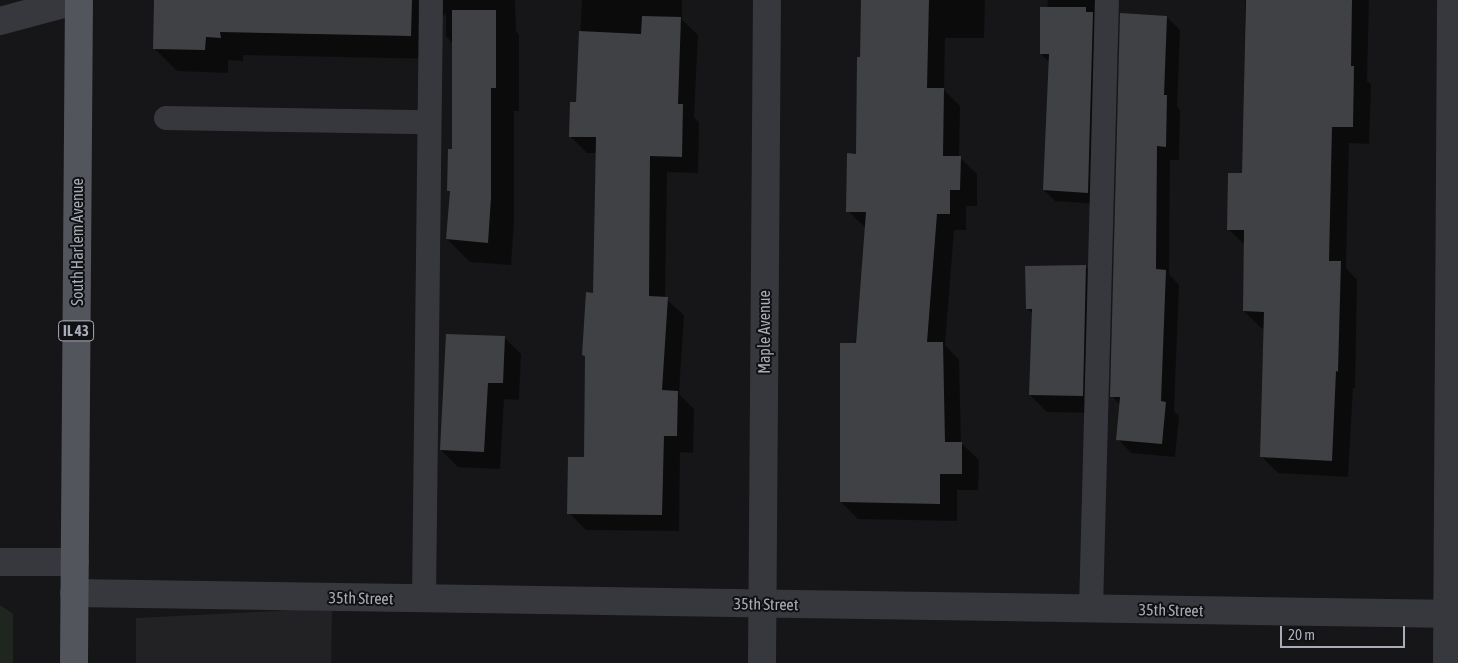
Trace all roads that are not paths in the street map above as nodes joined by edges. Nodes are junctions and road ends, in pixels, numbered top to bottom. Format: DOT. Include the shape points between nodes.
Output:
graph roads {
  1 [pos="79,0"];
  2 [pos="431,0"];
  3 [pos="766,0"];
  4 [pos="1107,0"];
  5 [pos="1451,0"];
  6 [pos="0,21"];
  7 [pos="166,118"];
  8 [pos="429,122"];
  9 [pos="0,562"];
  10 [pos="74,562"];
  11 [pos="74,593"];
  12 [pos="424,599"];
  13 [pos="763,604"];
  14 [pos="1091,609"];
  15 [pos="1453,614"];
  16 [pos="74,663"];
  17 [pos="762,663"];
  18 [pos="1447,663"];
  1 -- 6 [label="street"];
  1 -- 10 [label="main road, South Harlem Avenue / IL 43"];
  2 -- 8 [label="lane"];
  3 -- 13 [label="street, Maple Avenue"];
  4 -- 14 [label="lane"];
  5 -- 15 [label="street"];
  7 -- 8 [label="lane"];
  8 -- 12 [label="lane"];
  9 -- 10 [label="street"];
  10 -- 11 [label="main road, South Harlem Avenue / IL 43"];
  11 -- 12 [label="street, 35th Street"];
  11 -- 16 [label="main road, South Harlem Avenue / IL 43"];
  12 -- 13 [label="street, 35th Street"];
  13 -- 14 [label="street, 35th Street"];
  13 -- 17 [label="street, Maple Avenue"];
  14 -- 15 [label="street, 35th Street"];
  15 -- 18 [label="street"];
}
